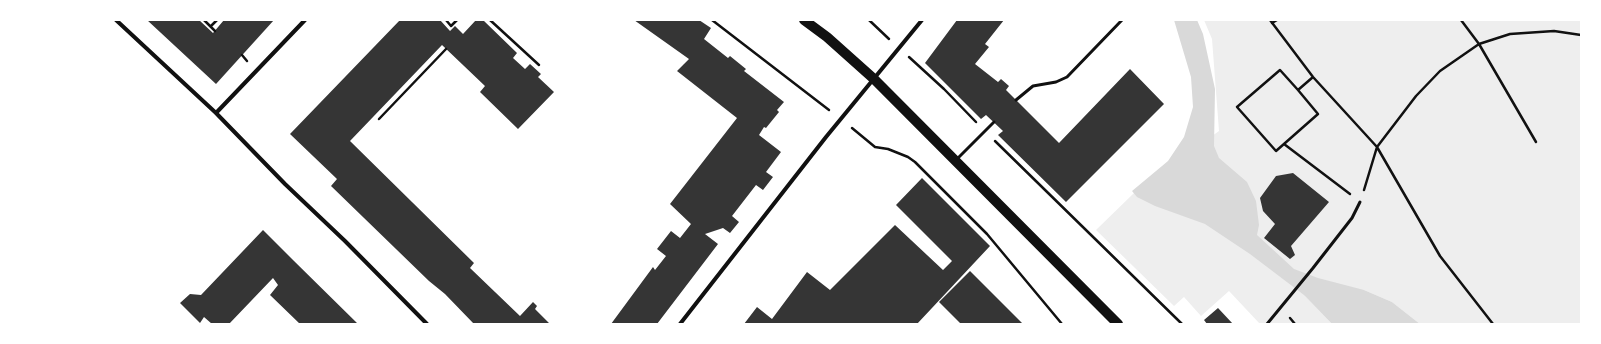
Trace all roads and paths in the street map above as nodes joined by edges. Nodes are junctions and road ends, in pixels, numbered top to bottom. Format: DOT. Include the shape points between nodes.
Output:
graph roads {
  1 [pos="116,20"];
  2 [pos="204,20"];
  3 [pos="217,20"];
  4 [pos="305,20"];
  5 [pos="446,20"];
  6 [pos="457,20"];
  7 [pos="490,20"];
  8 [pos="712,20"];
  9 [pos="804,20"];
  10 [pos="869,20"];
  11 [pos="922,20"];
  12 [pos="1122,20"];
  13 [pos="1277,20"];
  14 [pos="1461,20"];
  15 [pos="1271,21"];
  16 [pos="211,26"];
  17 [pos="215,31"];
  18 [pos="1581,35"];
  19 [pos="1479,44"];
  20 [pos="446,48"];
  21 [pos="899,48"];
  22 [pos="539,65"];
  23 [pos="1313,77"];
  24 [pos="874,79"];
  25 [pos="1298,90"];
  26 [pos="1016,100"];
  27 [pos="216,113"];
  28 [pos="379,119"];
  29 [pos="840,119"];
  30 [pos="994,122"];
  31 [pos="985,131"];
  32 [pos="1536,142"];
  33 [pos="1284,144"];
  34 [pos="1377,147"];
  35 [pos="955,161"];
  36 [pos="1360,202"];
  37 [pos="428,324"];
  38 [pos="680,324"];
  39 [pos="1062,324"];
  40 [pos="1118,324"];
  41 [pos="1182,324"];
  42 [pos="1267,324"];
  43 [pos="1493,324"];
  1 -- 27 [label="street"];
  2 -- 16 [label="path"];
  3 -- 16 [label="path"];
  4 -- 27 [label="street"];
  5 -- 6 [label="path" via="452,27"];
  7 -- 22 [label="path"];
  8 -- 29 [label="path"];
  9 -- 24 [label="main road"];
  10 -- 21 [label="path"];
  11 -- 21 [label="street"];
  12 -- 26 [label="lane" via="1067,77 1056,82 1032,86"];
  13 -- 15 [label="path"];
  14 -- 19 [label="path"];
  15 -- 23 [label="path"];
  16 -- 17 [label="path"];
  18 -- 19 [label="path" via="1554,31 1510,34"];
  19 -- 32 [label="path"];
  19 -- 34 [label="path" via="1440,71"];
  20 -- 28 [label="path"];
  21 -- 24 [label="street"];
  21 -- 31 [label="path"];
  23 -- 25 [label="path"];
  23 -- 34 [label="path"];
  24 -- 29 [label="street"];
  24 -- 35 [label="main road"];
  25 -- 33 [label="path" via="1318,114"];
  25 -- 33 [label="path" via="1280,70 1237,107 1276,151"];
  27 -- 37 [label="street"];
  29 -- 38 [label="street"];
  29 -- 39 [label="path" via="875,147 888,149 915,162 987,234"];
  30 -- 31 [label="lane"];
  31 -- 35 [label="lane"];
  31 -- 41 [label="path"];
  33 -- 36 [label="path"];
  34 -- 36 [label="path"];
  34 -- 43 [label="path" via="1440,256"];
  35 -- 40 [label="main road"];
  36 -- 42 [label="lane" via="1352,218"];
}
